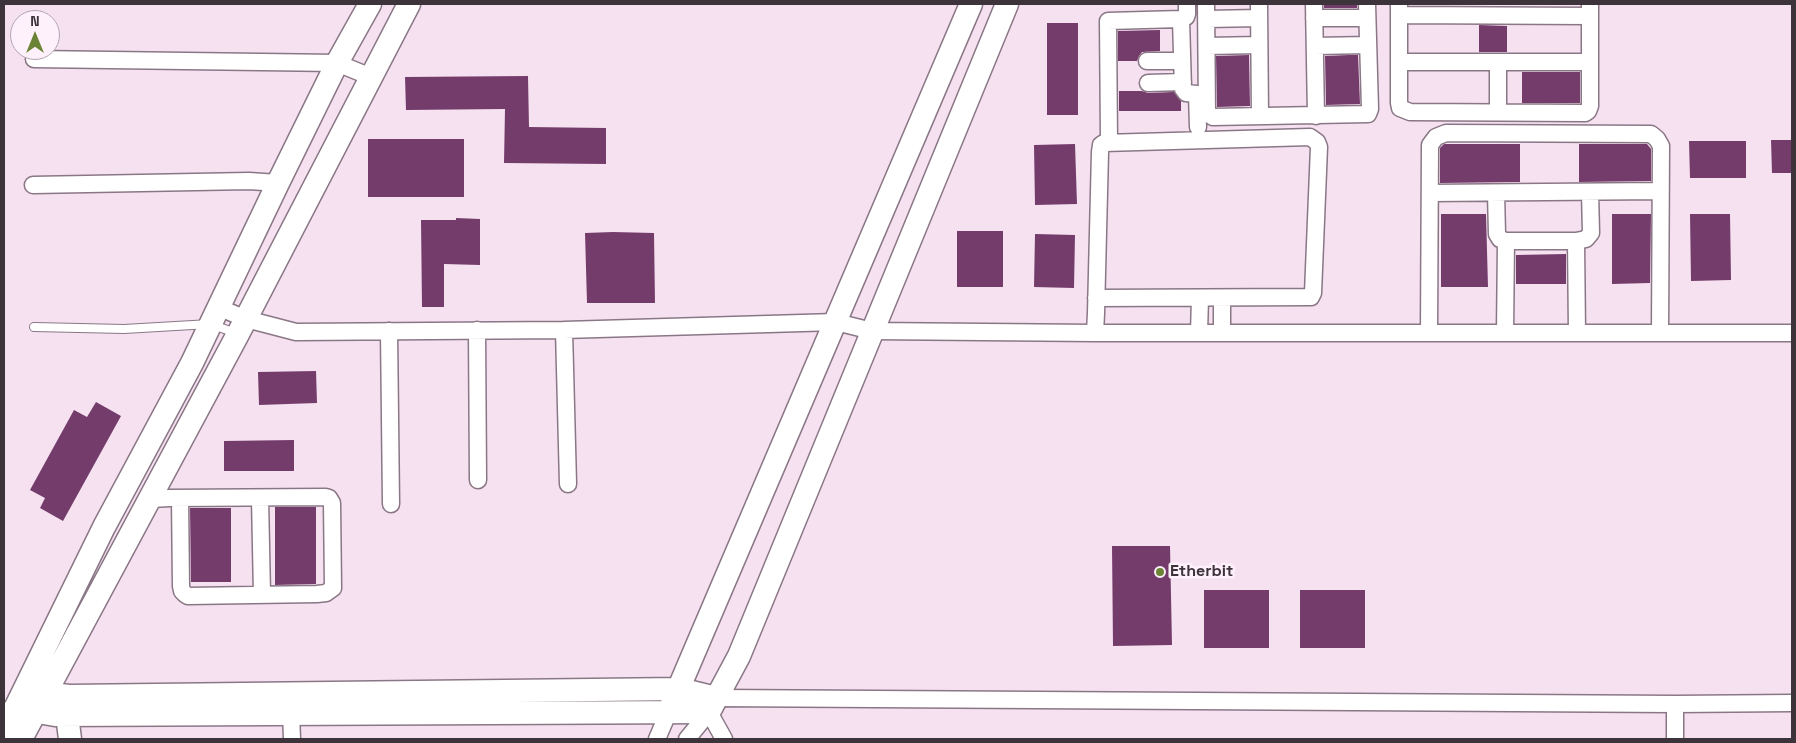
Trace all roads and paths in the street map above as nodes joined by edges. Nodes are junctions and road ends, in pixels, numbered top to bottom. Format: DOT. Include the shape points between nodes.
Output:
graph roads {
  1 [pos="370,4"];
  2 [pos="409,4"];
  3 [pos="971,4"];
  4 [pos="1007,4"];
  5 [pos="1187,4"];
  6 [pos="1399,9"];
  7 [pos="1462,9"];
  8 [pos="1527,9"];
  9 [pos="1590,10"];
  10 [pos="1206,11"];
  11 [pos="1259,11"];
  12 [pos="1314,11"];
  13 [pos="1367,11"];
  14 [pos="1181,19"];
  15 [pos="1368,45"];
  16 [pos="1207,46"];
  17 [pos="1259,46"];
  18 [pos="1315,46"];
  19 [pos="60,58"];
  20 [pos="1147,61"];
  21 [pos="1182,61"];
  22 [pos="337,62"];
  23 [pos="1400,62"];
  24 [pos="1498,62"];
  25 [pos="1590,62"];
  26 [pos="371,77"];
  27 [pos="1182,82"];
  28 [pos="1148,83"];
  29 [pos="1498,112"];
  30 [pos="1260,116"];
  31 [pos="1316,116"];
  32 [pos="1198,127"];
  33 [pos="1109,141"];
  34 [pos="278,183"];
  35 [pos="33,185"];
  36 [pos="1660,191"];
  37 [pos="1590,192"];
  38 [pos="1430,193"];
  39 [pos="1496,193"];
  40 [pos="1506,241"];
  41 [pos="1576,241"];
  42 [pos="1096,298"];
  43 [pos="1200,298"];
  44 [pos="1222,298"];
  45 [pos="215,315"];
  46 [pos="836,322"];
  47 [pos="34,327"];
  48 [pos="242,327"];
  49 [pos="477,330"];
  50 [pos="564,330"];
  51 [pos="389,331"];
  52 [pos="872,331"];
  53 [pos="1095,333"];
  54 [pos="1200,333"];
  55 [pos="1222,333"];
  56 [pos="1429,333"];
  57 [pos="1504,333"];
  58 [pos="1577,333"];
  59 [pos="1660,333"];
  60 [pos="1792,333"];
  61 [pos="478,480"];
  62 [pos="568,484"];
  63 [pos="180,498"];
  64 [pos="260,498"];
  65 [pos="150,499"];
  66 [pos="391,504"];
  67 [pos="262,595"];
  68 [pos="679,689"];
  69 [pos="1792,703"];
  70 [pos="1675,704"];
  71 [pos="712,705"];
  72 [pos="669,711"];
  73 [pos="291,713"];
  74 [pos="67,715"];
  75 [pos="20,719"];
  76 [pos="70,739"];
  77 [pos="292,739"];
  78 [pos="657,739"];
  79 [pos="687,739"];
  80 [pos="724,739"];
  81 [pos="1675,739"];
  1 -- 22 [label="street"];
  2 -- 26 [label="street"];
  3 -- 46 [label="street"];
  4 -- 52 [label="street"];
  5 -- 14 [label="street" via="1186,17"];
  6 -- 7 [label="street"];
  6 -- 23 [label="street"];
  7 -- 8 [label="street"];
  8 -- 9 [label="street"];
  9 -- 25 [label="street"];
  10 -- 11 [label="street"];
  10 -- 16 [label="street"];
  11 -- 17 [label="street"];
  12 -- 13 [label="street"];
  12 -- 18 [label="street"];
  13 -- 15 [label="street"];
  14 -- 21 [label="street"];
  14 -- 33 [label="street" via="1108,21"];
  15 -- 18 [label="street"];
  15 -- 31 [label="street" via="1368,114"];
  16 -- 17 [label="street"];
  16 -- 30 [label="street" via="1208,115"];
  17 -- 30 [label="street"];
  18 -- 31 [label="street"];
  19 -- 22 [label="street"];
  20 -- 21 [label="street"];
  21 -- 27 [label="street"];
  22 -- 26 [label="street"];
  22 -- 34 [label="street"];
  23 -- 24 [label="street"];
  23 -- 29 [label="street" via="1400,108 1410,112"];
  24 -- 25 [label="street"];
  24 -- 29 [label="street"];
  25 -- 29 [label="street" via="1590,106 1587,112"];
  26 -- 48 [label="street"];
  27 -- 28 [label="street"];
  27 -- 32 [label="street" via="1183,91 1197,94"];
  30 -- 31 [label="street"];
  33 -- 42 [label="street" via="1101,145 1100,152"];
  33 -- 44 [label="street" via="1310,137 1318,142 1312,295 1308,298"];
  34 -- 35 [label="street"];
  34 -- 45 [label="street"];
  36 -- 37 [label="street"];
  36 -- 38 [label="street" via="1660,146 1658,139 1651,134 1446,133 1436,137 1430,145"];
  36 -- 59 [label="street"];
  37 -- 39 [label="street"];
  37 -- 41 [label="street" via="1590,233 1586,239"];
  38 -- 39 [label="street"];
  38 -- 56 [label="street"];
  39 -- 40 [label="street" via="1496,234"];
  40 -- 41 [label="street"];
  40 -- 57 [label="street"];
  41 -- 58 [label="street"];
  42 -- 43 [label="street"];
  42 -- 53 [label="street"];
  43 -- 44 [label="street"];
  43 -- 54 [label="street"];
  44 -- 55 [label="street"];
  45 -- 47 [label="lane" via="124,330"];
  45 -- 48 [label="street"];
  45 -- 75 [label="street" via="104,527"];
  46 -- 50 [label="street"];
  46 -- 52 [label="street"];
  46 -- 68 [label="street"];
  48 -- 51 [label="street" via="296,332"];
  48 -- 65 [label="street"];
  49 -- 50 [label="street"];
  49 -- 51 [label="street"];
  49 -- 61 [label="street"];
  50 -- 62 [label="street"];
  51 -- 66 [label="street"];
  52 -- 53 [label="street"];
  52 -- 71 [label="street" via="739,656"];
  53 -- 54 [label="street"];
  54 -- 55 [label="street"];
  55 -- 56 [label="street"];
  56 -- 57 [label="street"];
  57 -- 58 [label="street"];
  58 -- 59 [label="street"];
  59 -- 60 [label="street"];
  63 -- 64 [label="street"];
  63 -- 65 [label="street"];
  63 -- 67 [label="street" via="182,591 188,596"];
  64 -- 67 [label="street"];
  64 -- 67 [label="street" via="331,500 333,588 317,594"];
  65 -- 75 [label="street"];
  68 -- 71 [label="street"];
  68 -- 72 [label="street"];
  68 -- 75 [label="street" via="69,696"];
  69 -- 70 [label="street"];
  70 -- 71 [label="street"];
  70 -- 81 [label="street"];
  71 -- 72 [label="street"];
  71 -- 79 [label="street"];
  71 -- 80 [label="street"];
  72 -- 73 [label="street"];
  72 -- 78 [label="street"];
  73 -- 74 [label="street"];
  73 -- 77 [label="street"];
  74 -- 75 [label="street"];
  74 -- 76 [label="street"];
}
